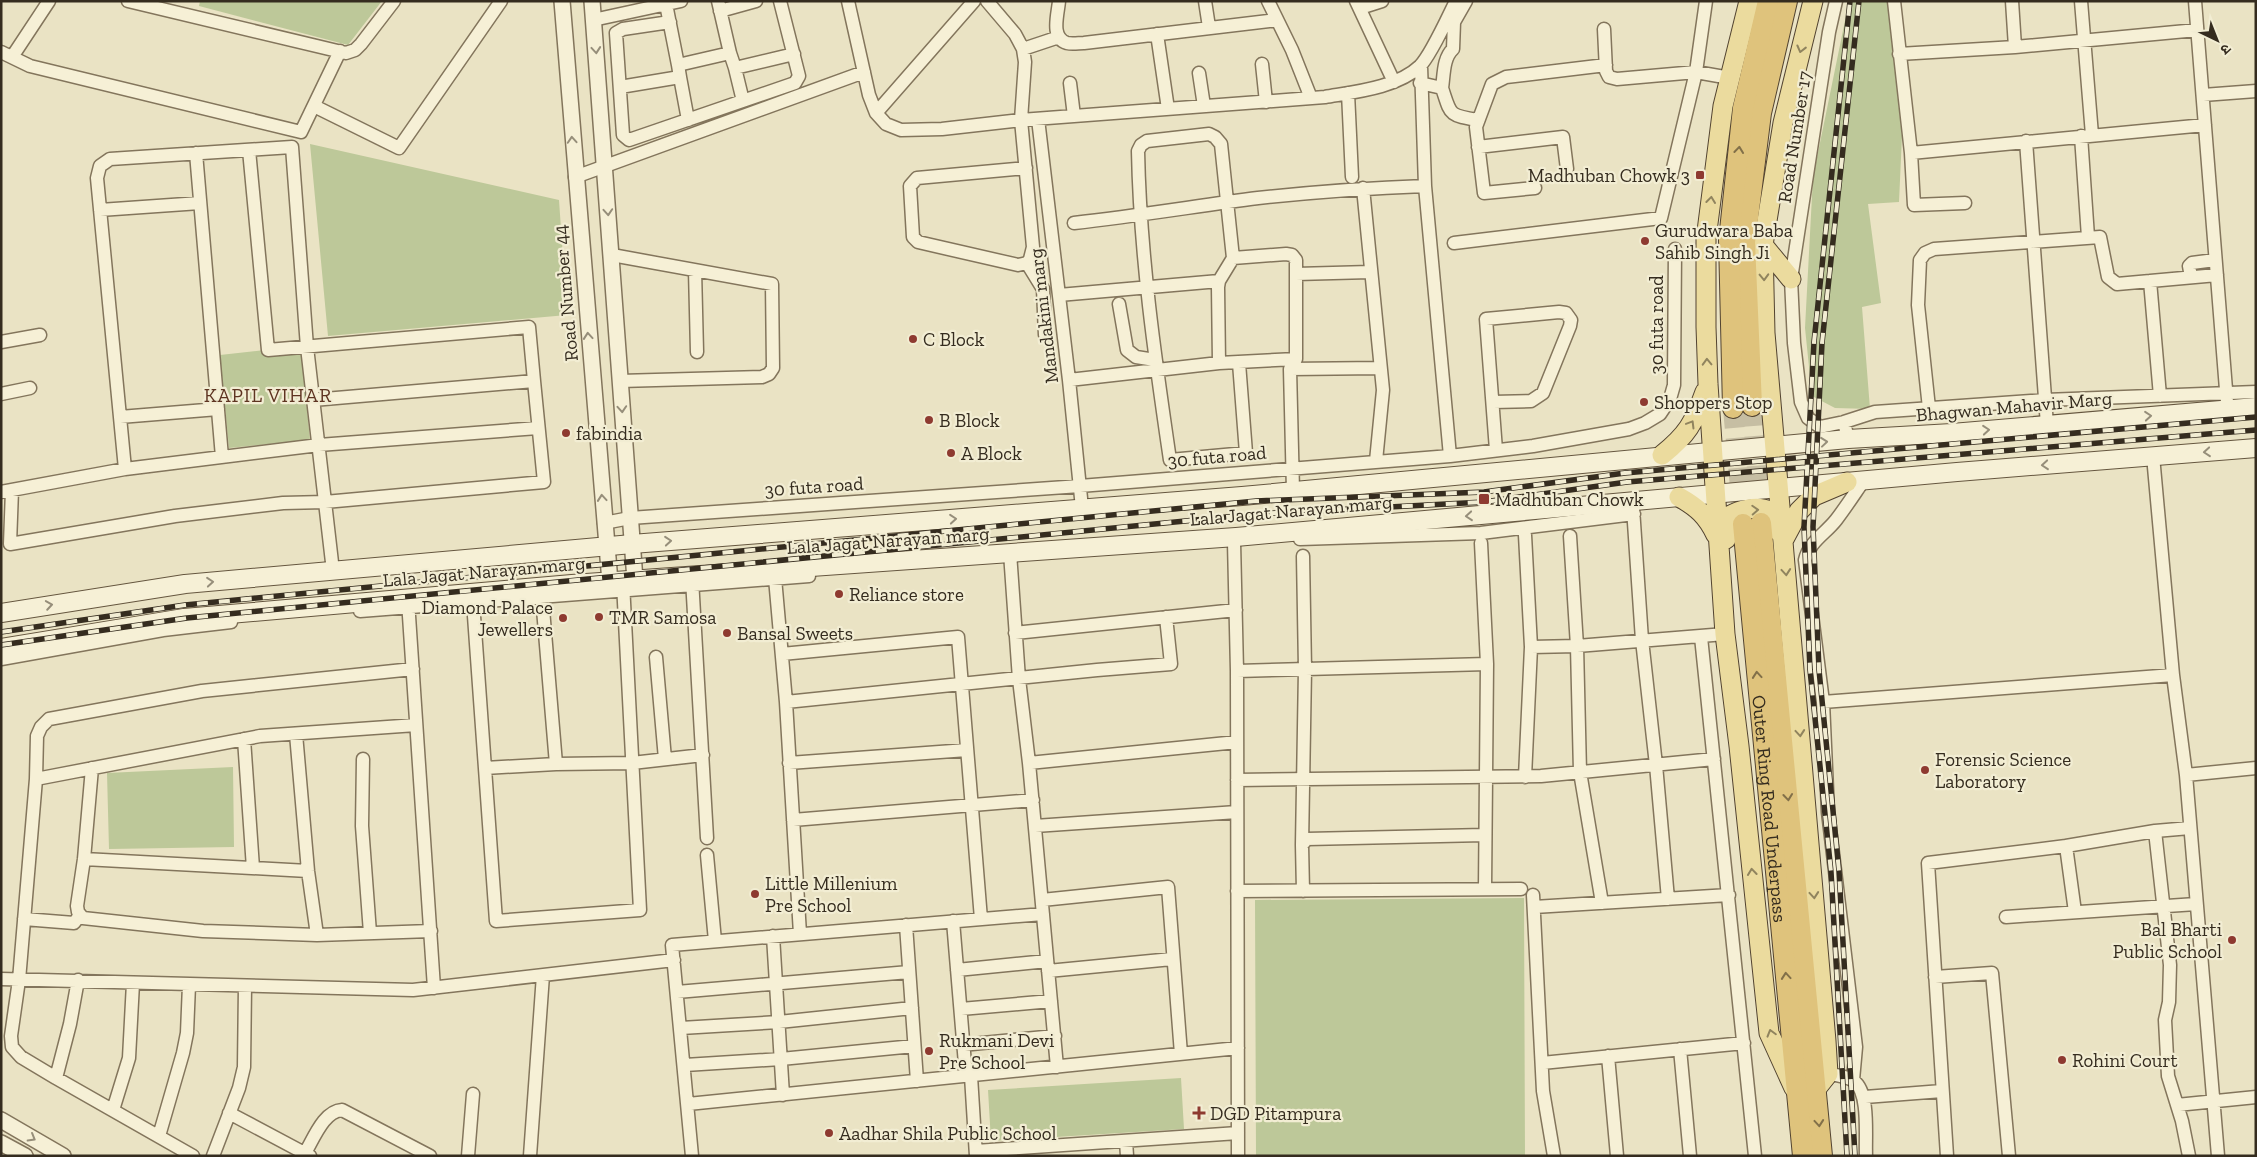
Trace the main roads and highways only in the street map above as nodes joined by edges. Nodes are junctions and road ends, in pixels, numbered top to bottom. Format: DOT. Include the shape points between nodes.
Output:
graph roads {
  1 [pos="1749,1"];
  2 [pos="1768,1"];
  3 [pos="1787,1"];
  4 [pos="1813,1"];
  5 [pos="1763,245"];
  6 [pos="1791,279"];
  7 [pos="1708,384"];
  8 [pos="2256,407"];
  9 [pos="1776,446"];
  10 [pos="2256,448"];
  11 [pos="1712,451"];
  12 [pos="1662,455"];
  13 [pos="1855,481"];
  14 [pos="1779,488"];
  15 [pos="1716,494"];
  16 [pos="1679,497"];
  17 [pos="1752,523"];
  18 [pos="1718,538"];
  19 [pos="1783,541"];
  20 [pos="1,613"];
  21 [pos="1,648"];
  22 [pos="1739,746"];
  23 [pos="1814,1086"];
  24 [pos="1802,1156"];
  25 [pos="1822,1156"];
  7 -- 1 [label="main road, one-way" via="1706,239 1723,106"];
  3 -- 2 [label="highway, one-way" via="1761,113 1745,242 1743,407 1729,240 1743,108"];
  4 -- 5 [label="main road, one-way" via="1783,123"];
  5 -- 6 [label="main road"];
  5 -- 9 [label="main road, one-way" via="1765,332"];
  7 -- 11 [label="main road"];
  12 -- 7 [label="main road, one-way" via="1682,439 1698,413"];
  9 -- 8 [label="main road, Bhagwan Mahavir Marg, one-way" via="1846,431 2047,425 2227,402"];
  9 -- 11 [label="main road, Lala Jagat Narayan marg"];
  9 -- 14 [label="main road"];
  10 -- 13 [label="main road, one-way"];
  11 -- 12 [label="main road, Lala Jagat Narayan marg"];
  11 -- 15 [label="main road"];
  20 -- 12 [label="main road, Lala Jagat Narayan marg, one-way" via="185,584 1293,491"];
  13 -- 14 [label="main road"];
  13 -- 19 [label="main road" via="1814,496 1799,511"];
  14 -- 15 [label="main road, Lala Jagat Narayan marg"];
  14 -- 19 [label="main road"];
  15 -- 16 [label="main road, Lala Jagat Narayan marg"];
  15 -- 18 [label="main road"];
  16 -- 18 [label="main road" via="1703,513"];
  16 -- 21 [label="main road, Lala Jagat Narayan marg" via="1633,508 184,618"];
  17 -- 23 [label="highway, Outer Ring Road Underpass"];
  18 -- 22 [label="main road" via="1725,634"];
  22 -- 19 [label="main road, one-way" via="1741,712 1726,560 1729,516 1736,512 1765,509 1772,514"];
  19 -- 23 [label="main road, one-way"];
  23 -- 22 [label="main road, one-way" via="1769,1033"];
  23 -- 24 [label="highway"];
  23 -- 25 [label="highway, one-way"];
}
